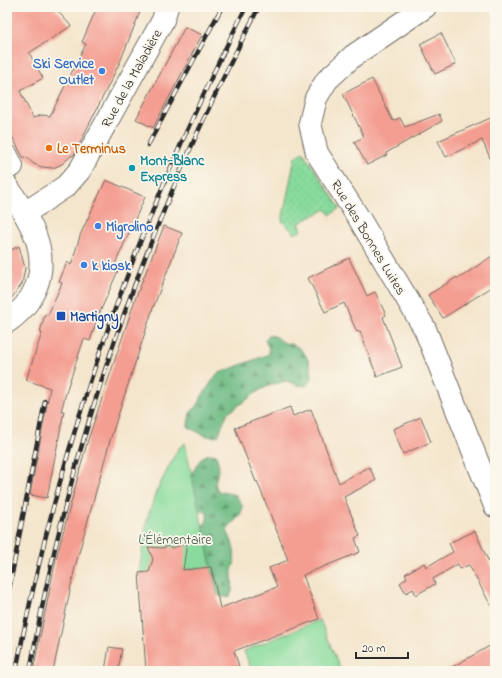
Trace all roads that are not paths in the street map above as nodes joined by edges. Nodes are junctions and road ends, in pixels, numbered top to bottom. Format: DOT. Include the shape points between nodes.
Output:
graph roads {
  1 [pos="167,7"];
  2 [pos="425,7"];
  3 [pos="9,169"];
  4 [pos="25,213"];
  5 [pos="15,315"];
  6 [pos="495,506"];
  1 -- 4 [label="street, Rue de la Maladière" via="163,20 80,170 66,186"];
  2 -- 6 [label="street, Rue des Bonnes Luites" via="352,56 327,80 316,98 310,123 317,153 425,329"];
  3 -- 4 [label="street"];
  4 -- 5 [label="street" via="38,241 42,259 33,294"];
}
